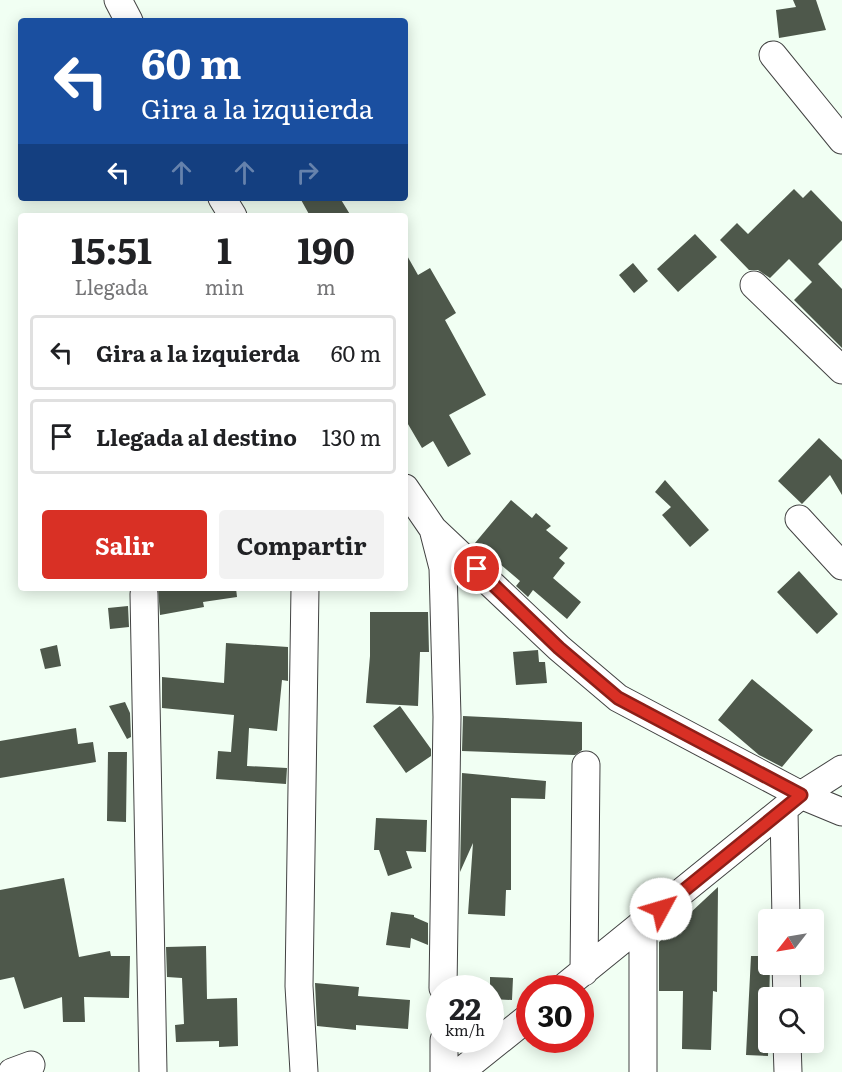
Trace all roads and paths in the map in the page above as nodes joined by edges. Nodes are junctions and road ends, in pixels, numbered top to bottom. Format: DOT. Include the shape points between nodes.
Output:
graph roads {
  1 [pos="118,0"];
  2 [pos="127,18"];
  3 [pos="773,55"];
  4 [pos="842,140"];
  5 [pos="754,285"];
  6 [pos="842,370"];
  7 [pos="408,492"];
  8 [pos="798,519"];
  9 [pos="433,529"];
  10 [pos="842,566"];
  11 [pos="304,591"];
  12 [pos="144,594"];
  13 [pos="586,765"];
  14 [pos="842,769"];
  15 [pos="793,802"];
  16 [pos="842,812"];
  17 [pos="787,909"];
  18 [pos="643,924"];
  19 [pos="584,972"];
  20 [pos="443,975"];
  21 [pos="580,975"];
  22 [pos="516,1027"];
  23 [pos="444,1053"];
  24 [pos="787,1053"];
  25 [pos="153,1072"];
  26 [pos="303,1072"];
  27 [pos="444,1072"];
  28 [pos="460,1072"];
  29 [pos="643,1072"];
  30 [pos="788,1072"];
  1 -- 2 [label="street"];
  3 -- 4 [label="street"];
  5 -- 6 [label="street"];
  7 -- 9 [label="street"];
  8 -- 10 [label="street"];
  9 -- 15 [label="street" via="618,698"];
  9 -- 20 [label="street" via="443,568 447,694"];
  11 -- 26 [label="street" via="299,986"];
  12 -- 25 [label="street"];
  13 -- 19 [label="street"];
  14 -- 15 [label="street"];
  15 -- 16 [label="street"];
  15 -- 17 [label="street"];
  15 -- 18 [label="street"];
  18 -- 19 [label="street"];
  18 -- 29 [label="street"];
  19 -- 21 [label="street"];
  22 -- 28 [label="street"];
  23 -- 27 [label="street"];
  24 -- 30 [label="street"];
}
